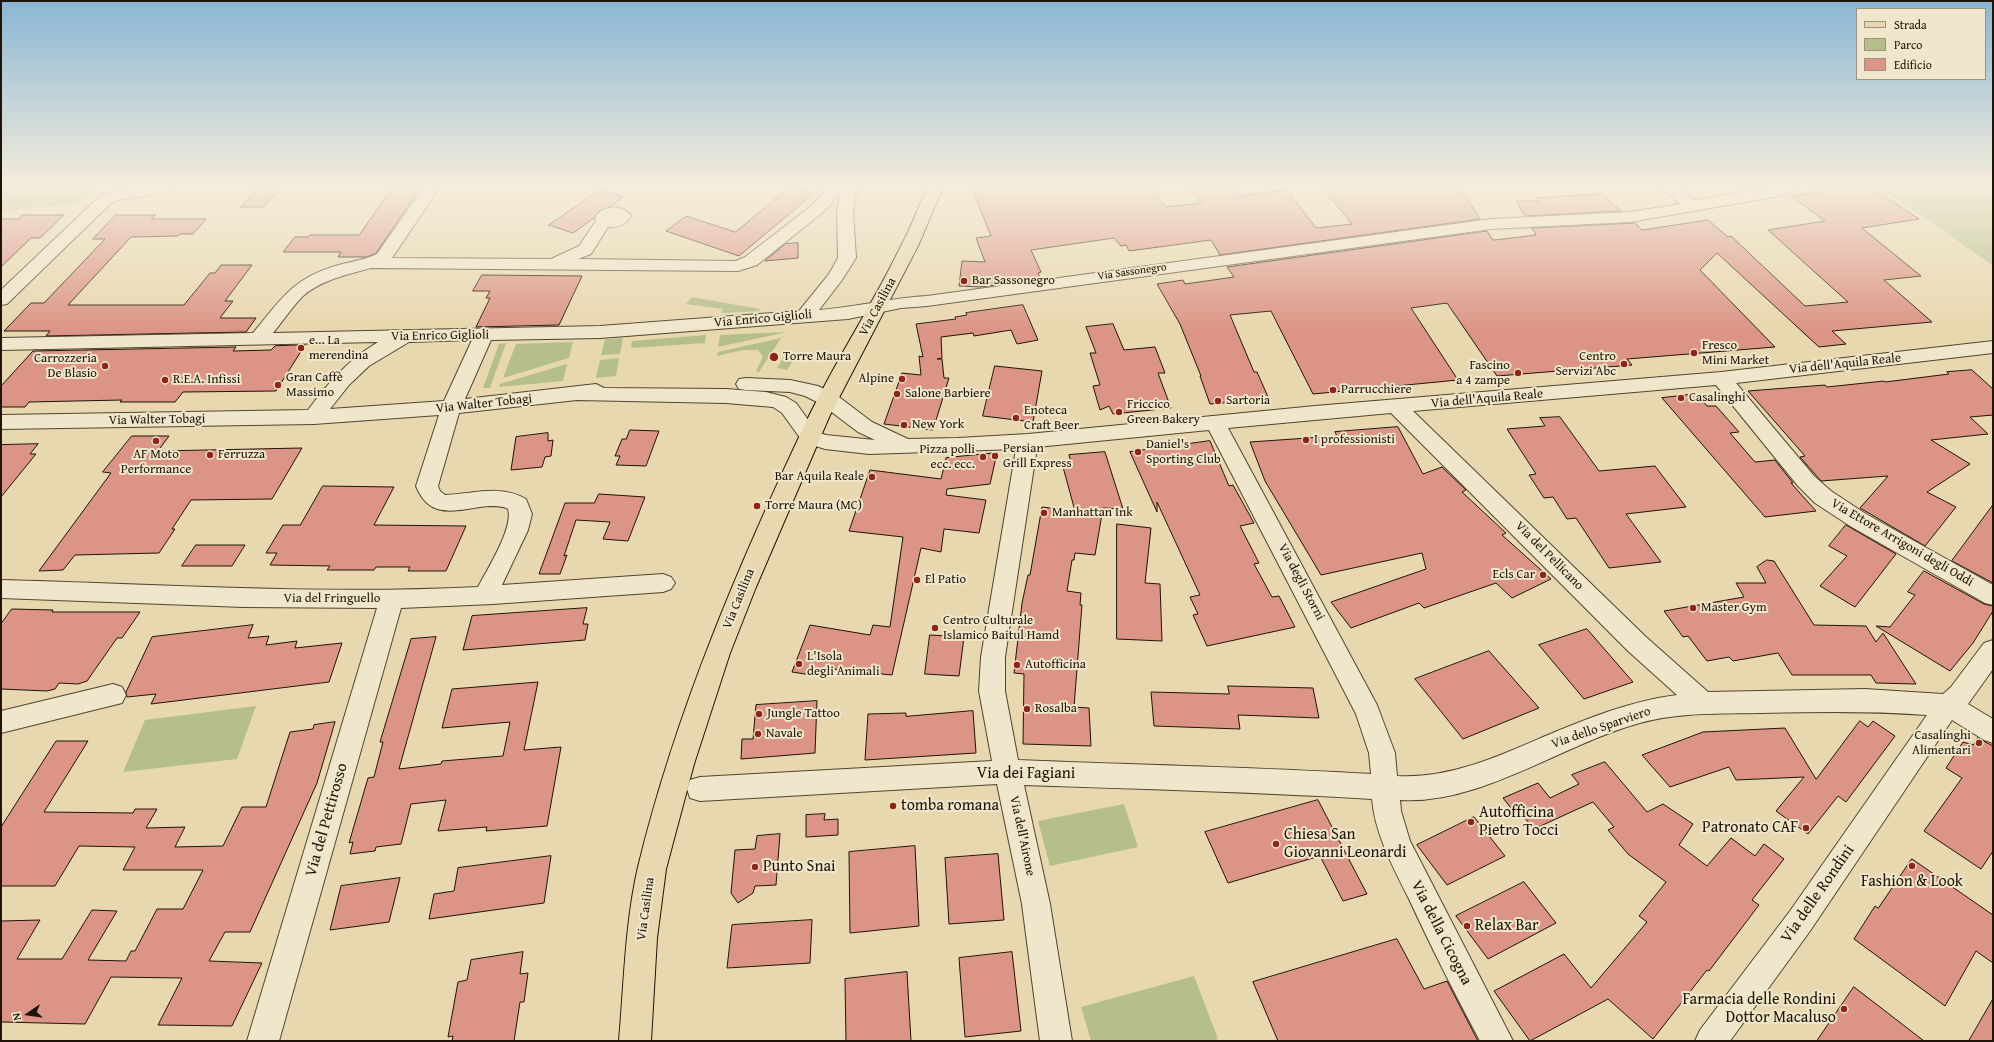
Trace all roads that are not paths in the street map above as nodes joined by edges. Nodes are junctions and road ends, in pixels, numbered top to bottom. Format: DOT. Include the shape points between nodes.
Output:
graph roads {
  1 [pos="68,236"];
  2 [pos="399,236"];
  3 [pos="599,236"];
  4 [pos="782,236"];
  5 [pos="847,236"];
  6 [pos="914,236"];
  7 [pos="1405,236"];
  8 [pos="585,257"];
  9 [pos="372,263"];
  10 [pos="1,300"];
  11 [pos="878,307"];
  12 [pos="805,316"];
  13 [pos="484,335"];
  14 [pos="405,337"];
  15 [pos="259,338"];
  16 [pos="1,344"];
  17 [pos="1993,347"];
  18 [pos="1722,378"];
  19 [pos="581,394"];
  20 [pos="828,400"];
  21 [pos="451,407"];
  22 [pos="1397,407"];
  23 [pos="314,417"];
  24 [pos="1,422"];
  25 [pos="1215,423"];
  26 [pos="810,437"];
  27 [pos="1028,441"];
  28 [pos="908,446"];
  29 [pos="663,583"];
  30 [pos="1,589"];
  31 [pos="486,595"];
  32 [pos="1993,596"];
  33 [pos="392,599"];
  34 [pos="1993,650"];
  35 [pos="113,695"];
  36 [pos="1954,700"];
  37 [pos="1703,703"];
  38 [pos="1,722"];
  39 [pos="1984,726"];
  40 [pos="1008,772"];
  41 [pos="1385,788"];
  42 [pos="700,790"];
  43 [pos="263,1041"];
  44 [pos="635,1041"];
  45 [pos="1056,1041"];
  46 [pos="1497,1041"];
  47 [pos="1711,1041"];
  1 -- 10 [label="street"];
  2 -- 9 [label="street" via="386,255"];
  3 -- 8 [label="street"];
  4 -- 8 [label="street" via="745,264 733,267 623,266"];
  5 -- 12 [label="street" via="847,258"];
  6 -- 11 [label="main road, Via Casilina"];
  7 -- 11 [label="street, Via Sassonegro"];
  8 -- 9 [label="street" via="545,265"];
  9 -- 15 [label="street" via="344,269 306,285 296,293"];
  11 -- 12 [label="street, Via Enrico Giglioli" via="848,313"];
  11 -- 20 [label="main road, Via Casilina"];
  12 -- 13 [label="street, Via Enrico Giglioli" via="619,331"];
  13 -- 14 [label="street, Via Enrico Giglioli"];
  13 -- 21 [label="street"];
  14 -- 15 [label="street, Via Enrico Giglioli"];
  14 -- 23 [label="street" via="380,349 354,367 337,385"];
  15 -- 16 [label="street, Via Enrico Giglioli"];
  17 -- 18 [label="street, Via dell'Aquila Reale"];
  18 -- 22 [label="street, Via dell'Aquila Reale"];
  18 -- 32 [label="street, Via Ettore Arrigoni degli Oddi" via="1806,481 1823,497 1858,520"];
  19 -- 20 [label="street, Via Walter Tobagi" via="638,384 780,385 801,388"];
  19 -- 21 [label="street, Via Walter Tobagi"];
  19 -- 26 [label="street, Via Walter Tobagi" via="710,395 766,399 789,408"];
  20 -- 26 [label="main road, Via Casilina"];
  20 -- 28 [label="street, Via dell'Aquila Reale" via="868,429"];
  21 -- 23 [label="street, Via Walter Tobagi"];
  21 -- 31 [label="street" via="428,479 428,492 434,499 446,503 506,498 518,504 521,509 517,530"];
  22 -- 25 [label="street, Via dell'Aquila Reale"];
  22 -- 37 [label="street, Via del Pellicano" via="1637,644"];
  23 -- 24 [label="street, Via Walter Tobagi"];
  25 -- 27 [label="street, Via dell'Aquila Reale"];
  25 -- 41 [label="street, Via degli Storni" via="1368,713 1380,745"];
  26 -- 28 [label="street, Via dell'Aquila Reale" via="849,445"];
  26 -- 44 [label="main road, Via Casilina" via="731,619 704,693 666,816 645,908"];
  27 -- 28 [label="street, Via dell'Aquila Reale"];
  27 -- 40 [label="street, Via dell'Airone" via="992,667 993,705"];
  29 -- 31 [label="street, Via del Fringuello"];
  30 -- 33 [label="street, Via del Fringuello" via="276,599"];
  31 -- 33 [label="street, Via del Fringuello"];
  33 -- 43 [label="street, Via del Pettirosso"];
  34 -- 36 [label="street"];
  35 -- 38 [label="street"];
  36 -- 37 [label="street, Via dello Sparviero"];
  36 -- 39 [label="street"];
  36 -- 47 [label="street, Via delle Rondini" via="1800,921"];
  37 -- 41 [label="street, Via dello Sparviero" via="1665,707 1629,716 1475,777 1417,789"];
  40 -- 41 [label="street, Via dei Fagiani" via="1263,780"];
  40 -- 42 [label="street, Via dei Fagiani"];
  40 -- 45 [label="street, Via dell'Airone" via="1041,933"];
  41 -- 46 [label="street, Via della Cicogna" via="1390,823 1423,898"];
}
